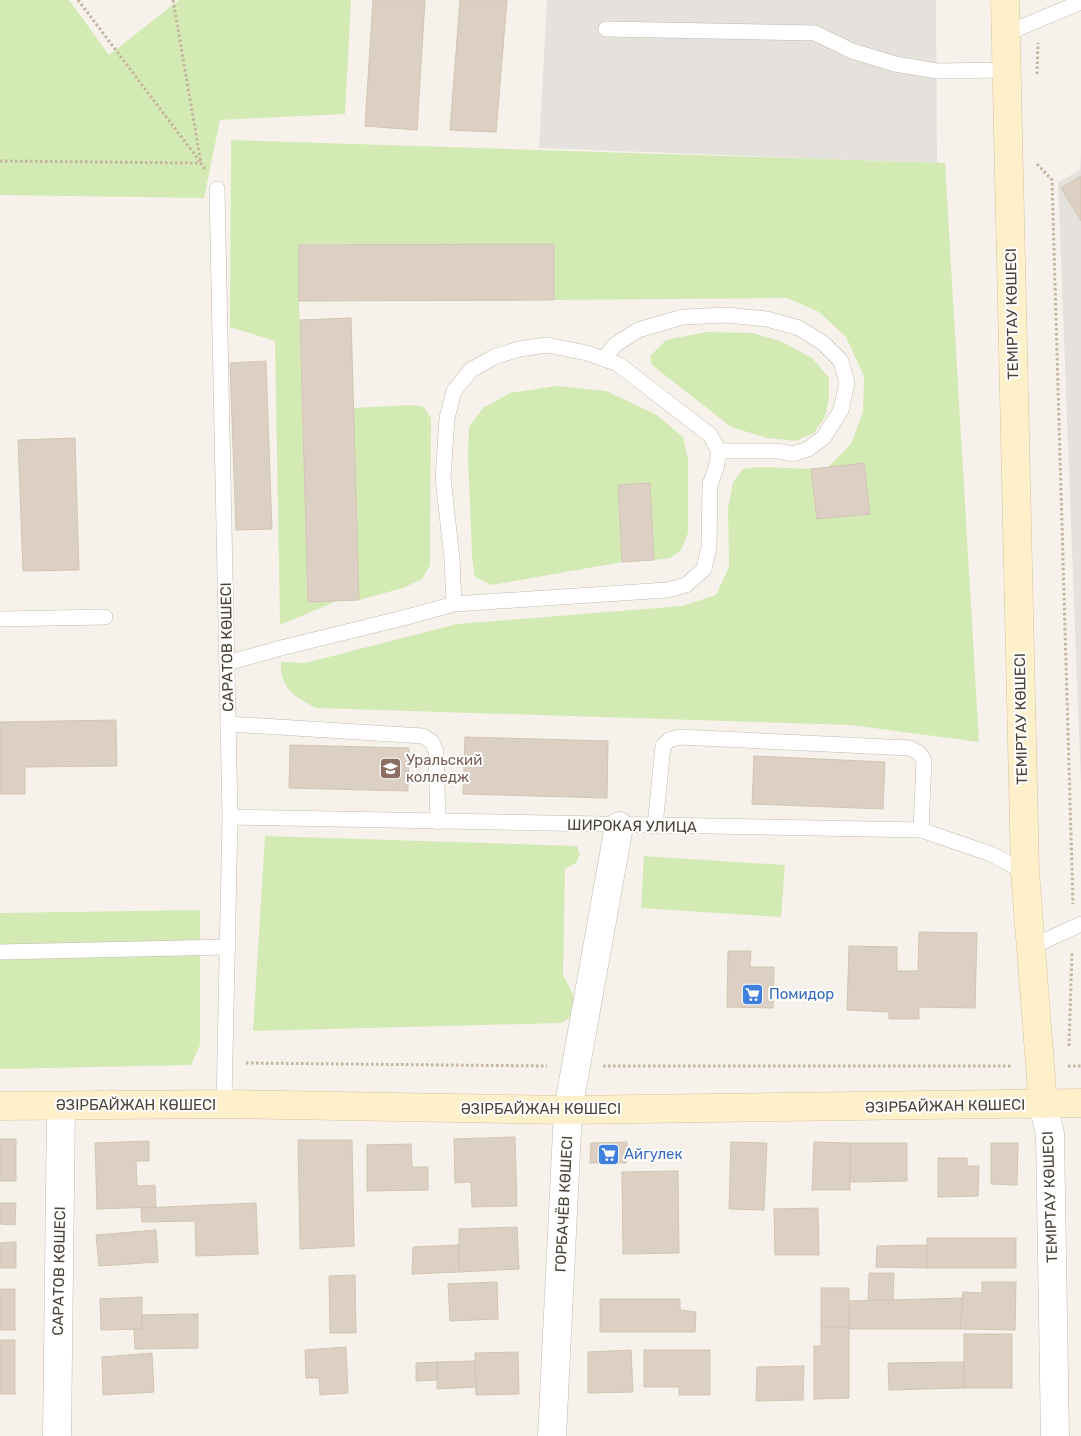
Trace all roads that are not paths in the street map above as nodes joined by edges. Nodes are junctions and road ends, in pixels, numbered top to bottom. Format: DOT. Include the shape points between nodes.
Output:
graph roads {
  1 [pos="1005,0"];
  2 [pos="1081,2"];
  3 [pos="606,29"];
  4 [pos="1005,34"];
  5 [pos="1006,70"];
  6 [pos="217,189"];
  7 [pos="604,359"];
  8 [pos="719,451"];
  9 [pos="454,604"];
  10 [pos="105,617"];
  11 [pos="0,619"];
  12 [pos="227,663"];
  13 [pos="228,724"];
  14 [pos="230,817"];
  15 [pos="438,822"];
  16 [pos="620,826"];
  17 [pos="655,826"];
  18 [pos="921,830"];
  19 [pos="1025,872"];
  20 [pos="1077,927"];
  21 [pos="228,947"];
  22 [pos="1031,947"];
  23 [pos="0,952"];
  24 [pos="1081,1103"];
  25 [pos="224,1104"];
  26 [pos="1043,1104"];
  27 [pos="0,1106"];
  28 [pos="61,1106"];
  29 [pos="568,1110"];
  30 [pos="57,1436"];
  31 [pos="552,1436"];
  32 [pos="1055,1436"];
  1 -- 4 [label="street, ТЕМІРТАУ КӨШЕСІ"];
  2 -- 4 [label="lane"];
  3 -- 5 [label="lane" via="815,33 852,51 896,64 936,71"];
  4 -- 5 [label="street, ТЕМІРТАУ КӨШЕСІ"];
  5 -- 19 [label="street, ТЕМІРТАУ КӨШЕСІ"];
  6 -- 12 [label="lane, САРАТОВ КӨШЕСІ"];
  7 -- 8 [label="lane" via="618,364 710,435"];
  7 -- 8 [label="lane" via="615,345 638,330 683,317 727,315 767,319 799,328 823,343 841,361 847,383 841,410 824,437 808,449 792,454"];
  7 -- 9 [label="lane" via="587,352 547,345 519,349 494,357 471,370 454,391 447,418 443,478"];
  8 -- 9 [label="lane" via="710,484 709,547 704,569 686,585 667,590"];
  9 -- 12 [label="lane"];
  10 -- 11 [label="lane"];
  12 -- 13 [label="lane, САРАТОВ КӨШЕСІ"];
  13 -- 14 [label="lane, САРАТОВ КӨШЕСІ"];
  13 -- 15 [label="lane" via="423,736 432,742 436,751"];
  14 -- 15 [label="lane, ШИРОКАЯ УЛИЦА"];
  14 -- 21 [label="lane, САРАТОВ КӨШЕСІ"];
  15 -- 16 [label="lane, ШИРОКАЯ УЛИЦА"];
  16 -- 17 [label="lane, ШИРОКАЯ УЛИЦА"];
  16 -- 29 [label="street, ГОРБАЧЁВ КӨШЕСІ"];
  17 -- 18 [label="lane, ШИРОКАЯ УЛИЦА"];
  17 -- 18 [label="lane" via="663,746 679,737 910,748 924,760"];
  18 -- 19 [label="lane, ШИРОКАЯ УЛИЦА" via="991,854"];
  19 -- 22 [label="street, ТЕМІРТАУ КӨШЕСІ"];
  20 -- 22 [label="lane"];
  21 -- 23 [label="lane"];
  21 -- 25 [label="lane, САРАТОВ КӨШЕСІ"];
  22 -- 26 [label="street, ТЕМІРТАУ КӨШЕСІ"];
  24 -- 26 [label="street, ӘЗІРБАЙЖАН КӨШЕСІ"];
  25 -- 28 [label="street, ӘЗІРБАЙЖАН КӨШЕСІ"];
  25 -- 29 [label="street, ӘЗІРБАЙЖАН КӨШЕСІ"];
  26 -- 29 [label="street, ӘЗІРБАЙЖАН КӨШЕСІ"];
  26 -- 32 [label="street, ТЕМІРТАУ КӨШЕСІ" via="1050,1134"];
  27 -- 28 [label="street, ӘЗІРБАЙЖАН КӨШЕСІ"];
  28 -- 30 [label="street, САРАТОВ КӨШЕСІ"];
  29 -- 31 [label="street, ГОРБАЧЁВ КӨШЕСІ"];
}
